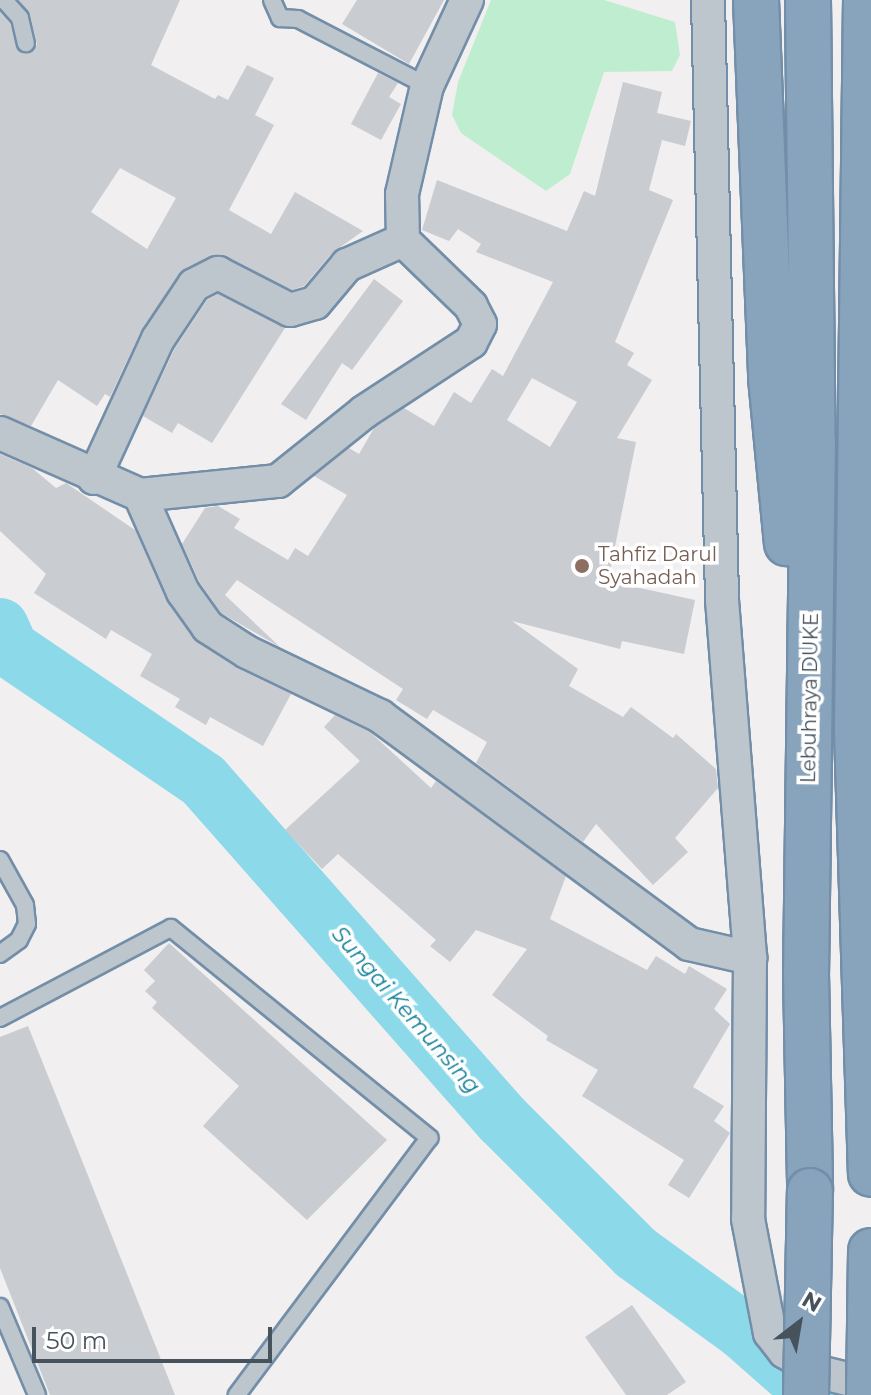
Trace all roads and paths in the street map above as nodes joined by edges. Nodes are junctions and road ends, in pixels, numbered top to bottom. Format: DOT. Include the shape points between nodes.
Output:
graph roads {
  1 [pos="4,0"];
  2 [pos="272,0"];
  3 [pos="467,0"];
  4 [pos="708,0"];
  5 [pos="756,0"];
  6 [pos="808,2"];
  7 [pos="866,4"];
  8 [pos="26,43"];
  9 [pos="427,86"];
  10 [pos="403,240"];
  11 [pos="0,433"];
  12 [pos="94,478"];
  13 [pos="140,495"];
  14 [pos="871,617"];
  15 [pos="857,731"];
  16 [pos="809,756"];
  17 [pos="0,860"];
  18 [pos="0,954"];
  19 [pos="750,958"];
  20 [pos="0,1018"];
  21 [pos="871,1174"];
  22 [pos="871,1251"];
  23 [pos="0,1307"];
  24 [pos="871,1385"];
  25 [pos="37,1395"];
  26 [pos="237,1395"];
  27 [pos="806,1395"];
  28 [pos="869,1395"];
  1 -- 8 [label="lane" via="20,18"];
  2 -- 9 [label="lane" via="280,18 298,19"];
  3 -- 9 [label="street"];
  4 -- 19 [label="street" via="722,600"];
  5 -- 16 [label="highway" via="771,378"];
  6 -- 16 [label="highway, Lebuhraya DUKE" via="813,442"];
  7 -- 15 [label="highway"];
  9 -- 10 [label="street" via="402,194"];
  10 -- 12 [label="street" via="347,265 315,303 290,310 218,273 194,285 158,339"];
  10 -- 13 [label="street" via="471,306 480,324 471,342 364,412 278,481"];
  11 -- 12 [label="street"];
  12 -- 13 [label="street"];
  13 -- 19 [label="street" via="183,592 208,627 247,652 380,716 689,944"];
  14 -- 15 [label="highway"];
  15 -- 21 [label="highway"];
  16 -- 27 [label="highway, Lebuhraya DUKE, bridge"];
  17 -- 18 [label="lane" via="25,905 27,924 19,940"];
  19 -- 24 [label="street" via="748,1219 770,1333 785,1352 819,1372"];
  20 -- 26 [label="lane" via="171,928 429,1138"];
  22 -- 28 [label="highway, bridge"];
  23 -- 25 [label="lane"];
}
